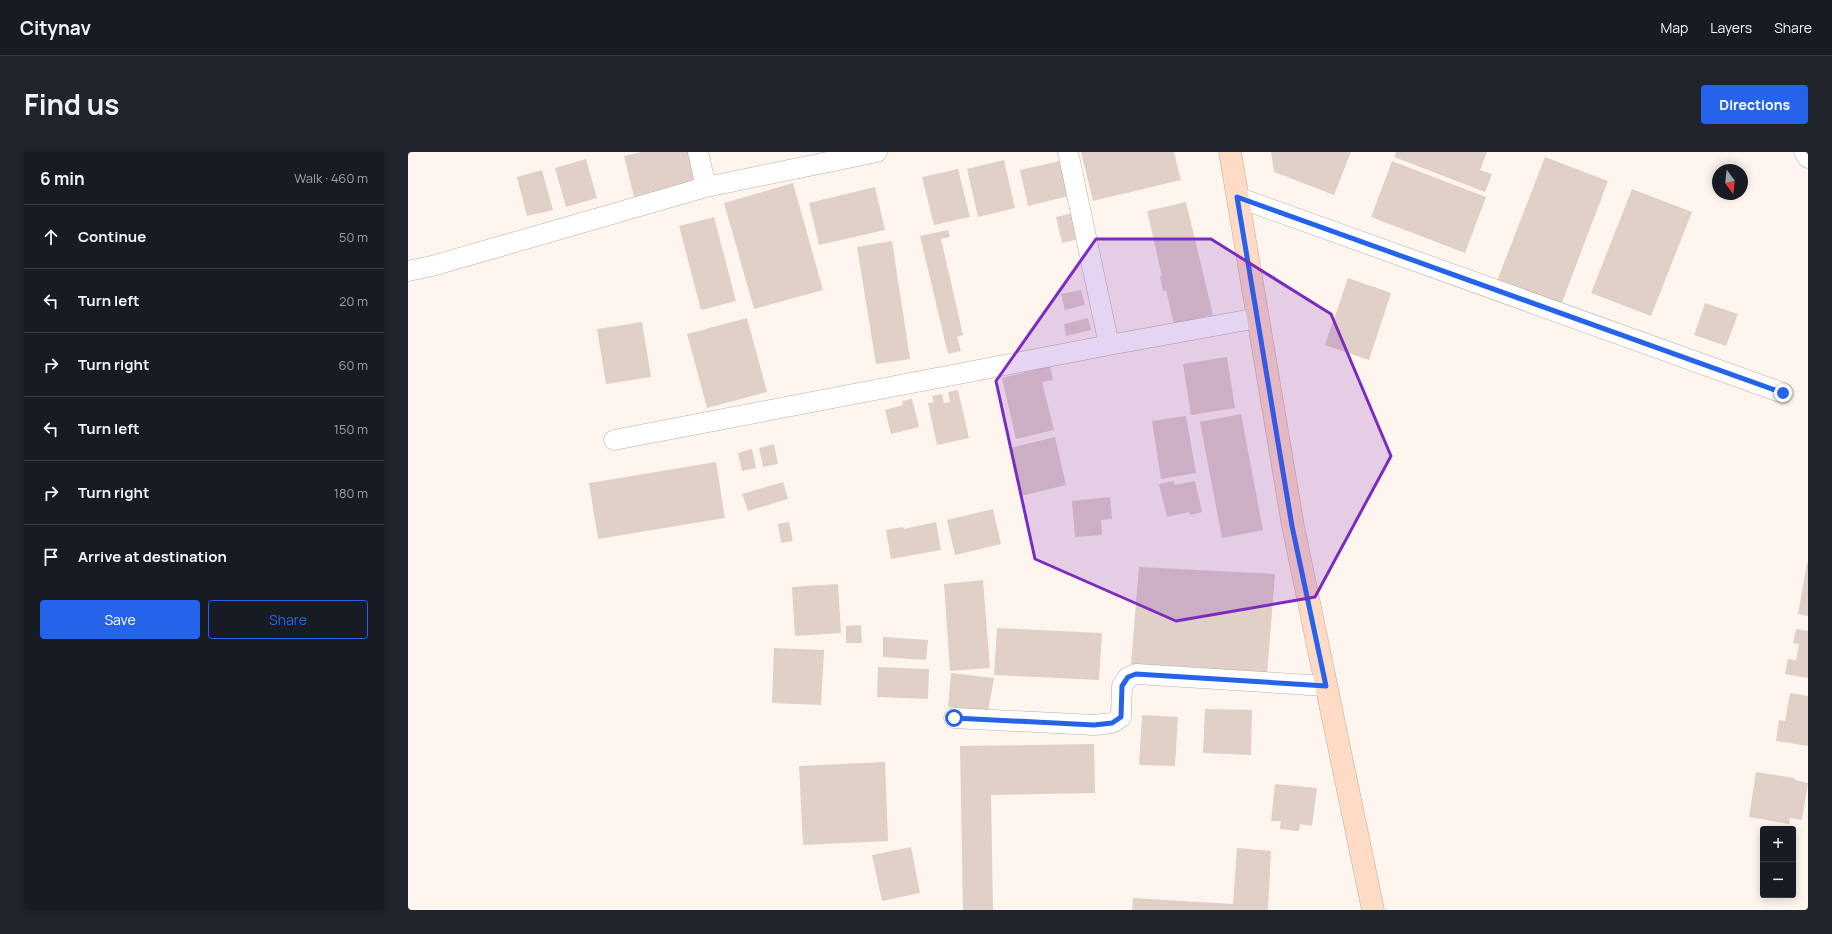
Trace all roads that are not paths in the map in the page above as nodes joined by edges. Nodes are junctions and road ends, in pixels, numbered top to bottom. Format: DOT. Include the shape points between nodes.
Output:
graph roads {
  1 [pos="698,152"];
  2 [pos="877,152"];
  3 [pos="1068,152"];
  4 [pos="1230,152"];
  5 [pos="1804,152"];
  6 [pos="1808,158"];
  7 [pos="706,187"];
  8 [pos="1237,197"];
  9 [pos="408,270"];
  10 [pos="1258,318"];
  11 [pos="1109,345"];
  12 [pos="1783,393"];
  13 [pos="614,440"];
  14 [pos="1326,686"];
  15 [pos="954,718"];
  16 [pos="1373,910"];
  1 -- 7 [label="street"];
  2 -- 7 [label="street"];
  3 -- 11 [label="street"];
  4 -- 8 [label="street"];
  5 -- 6 [label="street"];
  7 -- 9 [label="street" via="439,264"];
  8 -- 10 [label="street"];
  8 -- 12 [label="street"];
  10 -- 11 [label="street"];
  10 -- 14 [label="street" via="1292,526"];
  11 -- 13 [label="street"];
  14 -- 15 [label="street" via="1136,674 1128,677 1122,686 1121,717 1112,723 1094,725"];
  14 -- 16 [label="street"];
}
